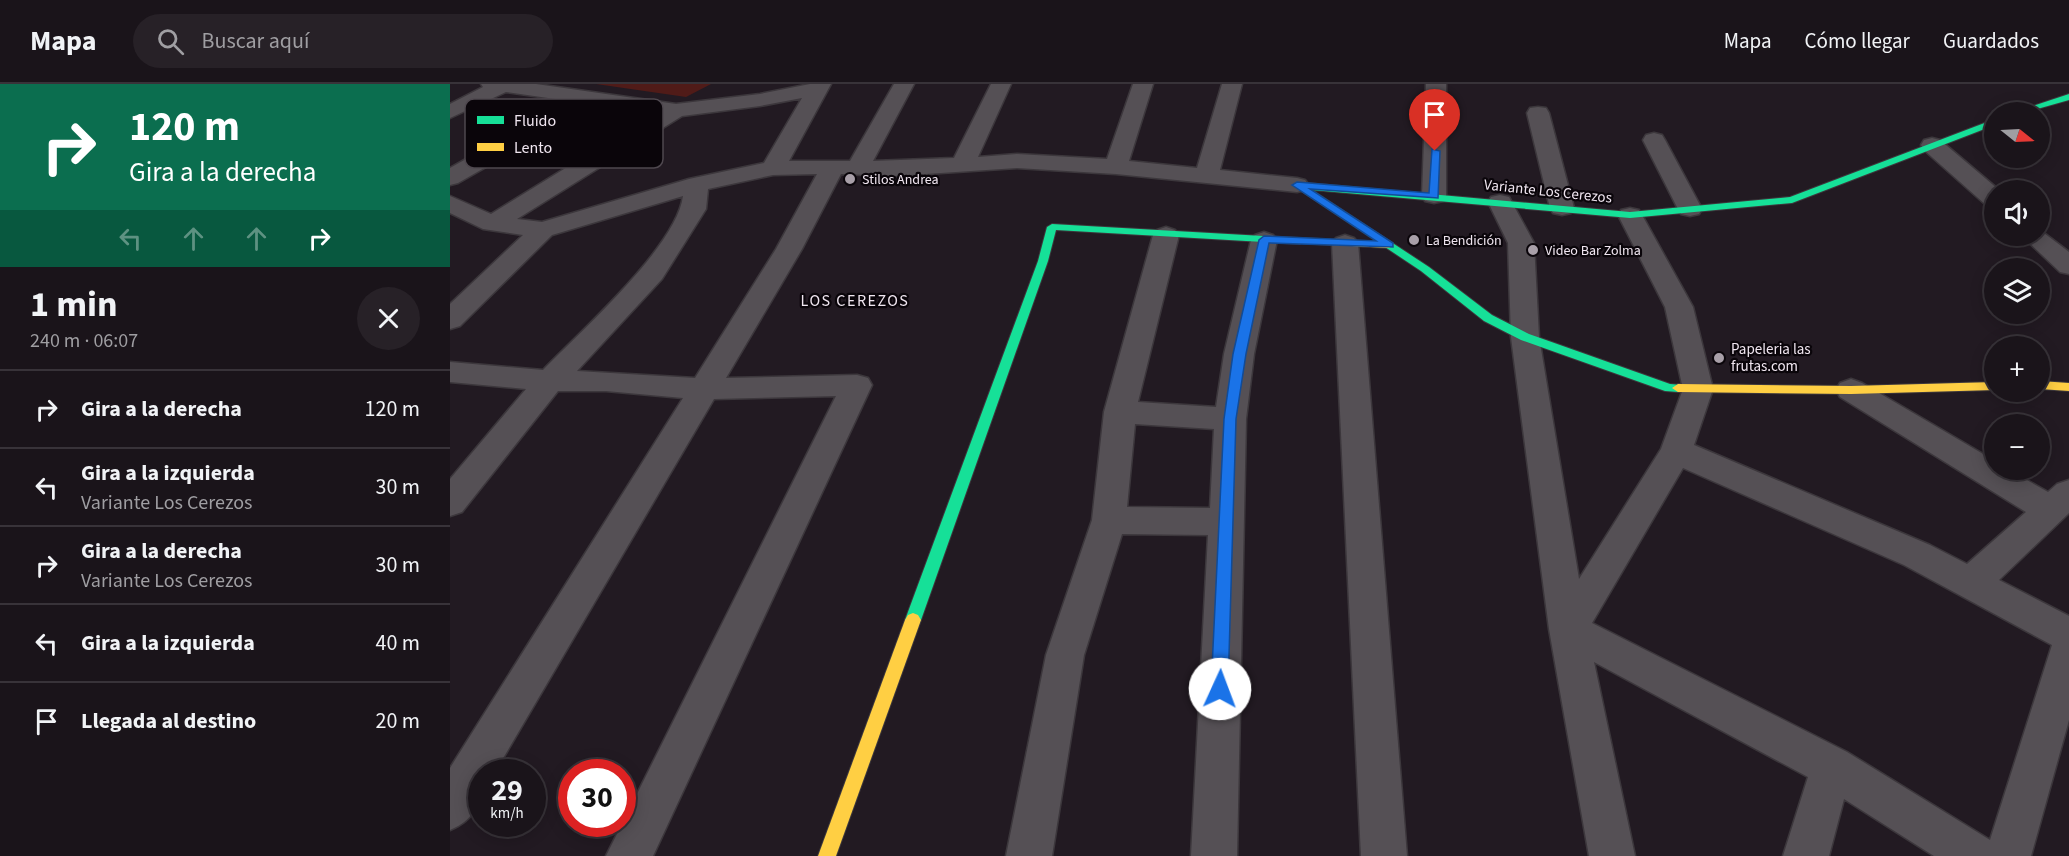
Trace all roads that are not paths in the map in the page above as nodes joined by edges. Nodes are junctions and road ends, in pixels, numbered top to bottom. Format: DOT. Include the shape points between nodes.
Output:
graph roads {
  1 [pos="904,84"];
  2 [pos="1001,84"];
  3 [pos="1143,84"];
  4 [pos="1232,84"];
  5 [pos="1436,84"];
  6 [pos="496,85"];
  7 [pos="819,87"];
  8 [pos="2069,97"];
  9 [pos="590,98"];
  10 [pos="472,99"];
  11 [pos="597,99"];
  12 [pos="465,103"];
  13 [pos="2050,103"];
  14 [pos="663,108"];
  15 [pos="676,110"];
  16 [pos="450,112"];
  17 [pos="1538,113"];
  18 [pos="663,118"];
  19 [pos="1984,126"];
  20 [pos="1654,140"];
  21 [pos="1932,145"];
  22 [pos="962,165"];
  23 [pos="846,167"];
  24 [pos="1116,167"];
  25 [pos="468,168"];
  26 [pos="582,168"];
  27 [pos="772,168"];
  28 [pos="1207,175"];
  29 [pos="450,178"];
  30 [pos="697,183"];
  31 [pos="1297,185"];
  32 [pos="1984,190"];
  33 [pos="1434,196"];
  34 [pos="1500,202"];
  35 [pos="452,205"];
  36 [pos="1562,208"];
  37 [pos="1690,209"];
  38 [pos="1630,215"];
  39 [pos="492,224"];
  40 [pos="543,230"];
  41 [pos="1166,235"];
  42 [pos="1264,240"];
  43 [pos="1345,243"];
  44 [pos="1389,245"];
  45 [pos="2046,246"];
  46 [pos="2069,266"];
  47 [pos="450,320"];
  48 [pos="1525,337"];
  49 [pos="450,372"];
  50 [pos="550,381"];
  51 [pos="1984,386"];
  52 [pos="704,388"];
  53 [pos="1698,389"];
  54 [pos="1851,390"];
  55 [pos="1120,412"];
  56 [pos="1230,419"];
  57 [pos="1676,451"];
  58 [pos="2059,502"];
  59 [pos="450,503"];
  60 [pos="1109,520"];
  61 [pos="1226,522"];
  62 [pos="1970,584"];
  63 [pos="1568,629"];
  64 [pos="2069,635"];
  65 [pos="2069,651"];
  66 [pos="1832,767"];
  67 [pos="450,808"];
  68 [pos="629,856"];
  69 [pos="827,856"];
  70 [pos="1029,856"];
  71 [pos="1214,856"];
  72 [pos="1384,856"];
  73 [pos="1612,856"];
  74 [pos="1806,856"];
  75 [pos="1975,856"];
  76 [pos="2008,856"];
  1 -- 23 [label="street"];
  2 -- 22 [label="street"];
  3 -- 24 [label="street"];
  4 -- 28 [label="street"];
  5 -- 33 [label="street"];
  6 -- 9 [label="street"];
  6 -- 10 [label="street"];
  7 -- 15 [label="street" via="760,100"];
  7 -- 27 [label="street"];
  8 -- 13 [label="street"];
  9 -- 11 [label="street"];
  12 -- 16 [label="street"];
  14 -- 15 [label="street"];
  15 -- 18 [label="street"];
  17 -- 36 [label="street"];
  19 -- 21 [label="street, Variante Los Cerezos"];
  20 -- 37 [label="street"];
  21 -- 32 [label="street"];
  21 -- 37 [label="street, Variante Los Cerezos" via="1792,200"];
  22 -- 23 [label="street"];
  22 -- 24 [label="street" via="1017,161"];
  23 -- 27 [label="street"];
  23 -- 52 [label="street" via="789,249"];
  24 -- 28 [label="street"];
  25 -- 29 [label="street"];
  26 -- 39 [label="street"];
  27 -- 30 [label="street"];
  28 -- 31 [label="street"];
  30 -- 40 [label="street"];
  30 -- 50 [label="street" via="694,209 652,273"];
  31 -- 33 [label="street, Variante Los Cerezos"];
  31 -- 44 [label="street"];
  33 -- 34 [label="street, Variante Los Cerezos"];
  34 -- 36 [label="street, Variante Los Cerezos"];
  34 -- 48 [label="street" via="1521,243"];
  35 -- 39 [label="street"];
  36 -- 38 [label="street, Variante Los Cerezos"];
  37 -- 38 [label="street, Variante Los Cerezos"];
  38 -- 53 [label="street" via="1679,308"];
  39 -- 40 [label="street"];
  40 -- 47 [label="street"];
  41 -- 42 [label="street"];
  41 -- 55 [label="street"];
  41 -- 69 [label="street" via="1052,227"];
  42 -- 43 [label="street"];
  42 -- 56 [label="street" via="1239,354"];
  43 -- 44 [label="street"];
  43 -- 72 [label="street"];
  44 -- 48 [label="street" via="1488,318"];
  45 -- 46 [label="street"];
  48 -- 53 [label="street" via="1669,388"];
  48 -- 63 [label="street"];
  49 -- 50 [label="street"];
  50 -- 52 [label="street"];
  50 -- 59 [label="street"];
  51 -- 54 [label="street"];
  52 -- 67 [label="street"];
  52 -- 68 [label="street" via="857,385"];
  53 -- 54 [label="street"];
  53 -- 57 [label="street"];
  54 -- 58 [label="street"];
  55 -- 56 [label="street"];
  55 -- 60 [label="street"];
  56 -- 61 [label="street"];
  57 -- 62 [label="street" via="1917,555"];
  57 -- 63 [label="street"];
  58 -- 62 [label="street"];
  60 -- 61 [label="street"];
  60 -- 70 [label="street" via="1065,655"];
  61 -- 71 [label="street"];
  62 -- 64 [label="street"];
  63 -- 66 [label="street"];
  63 -- 73 [label="street"];
  65 -- 76 [label="street"];
  66 -- 74 [label="street"];
  66 -- 75 [label="street"];
}
